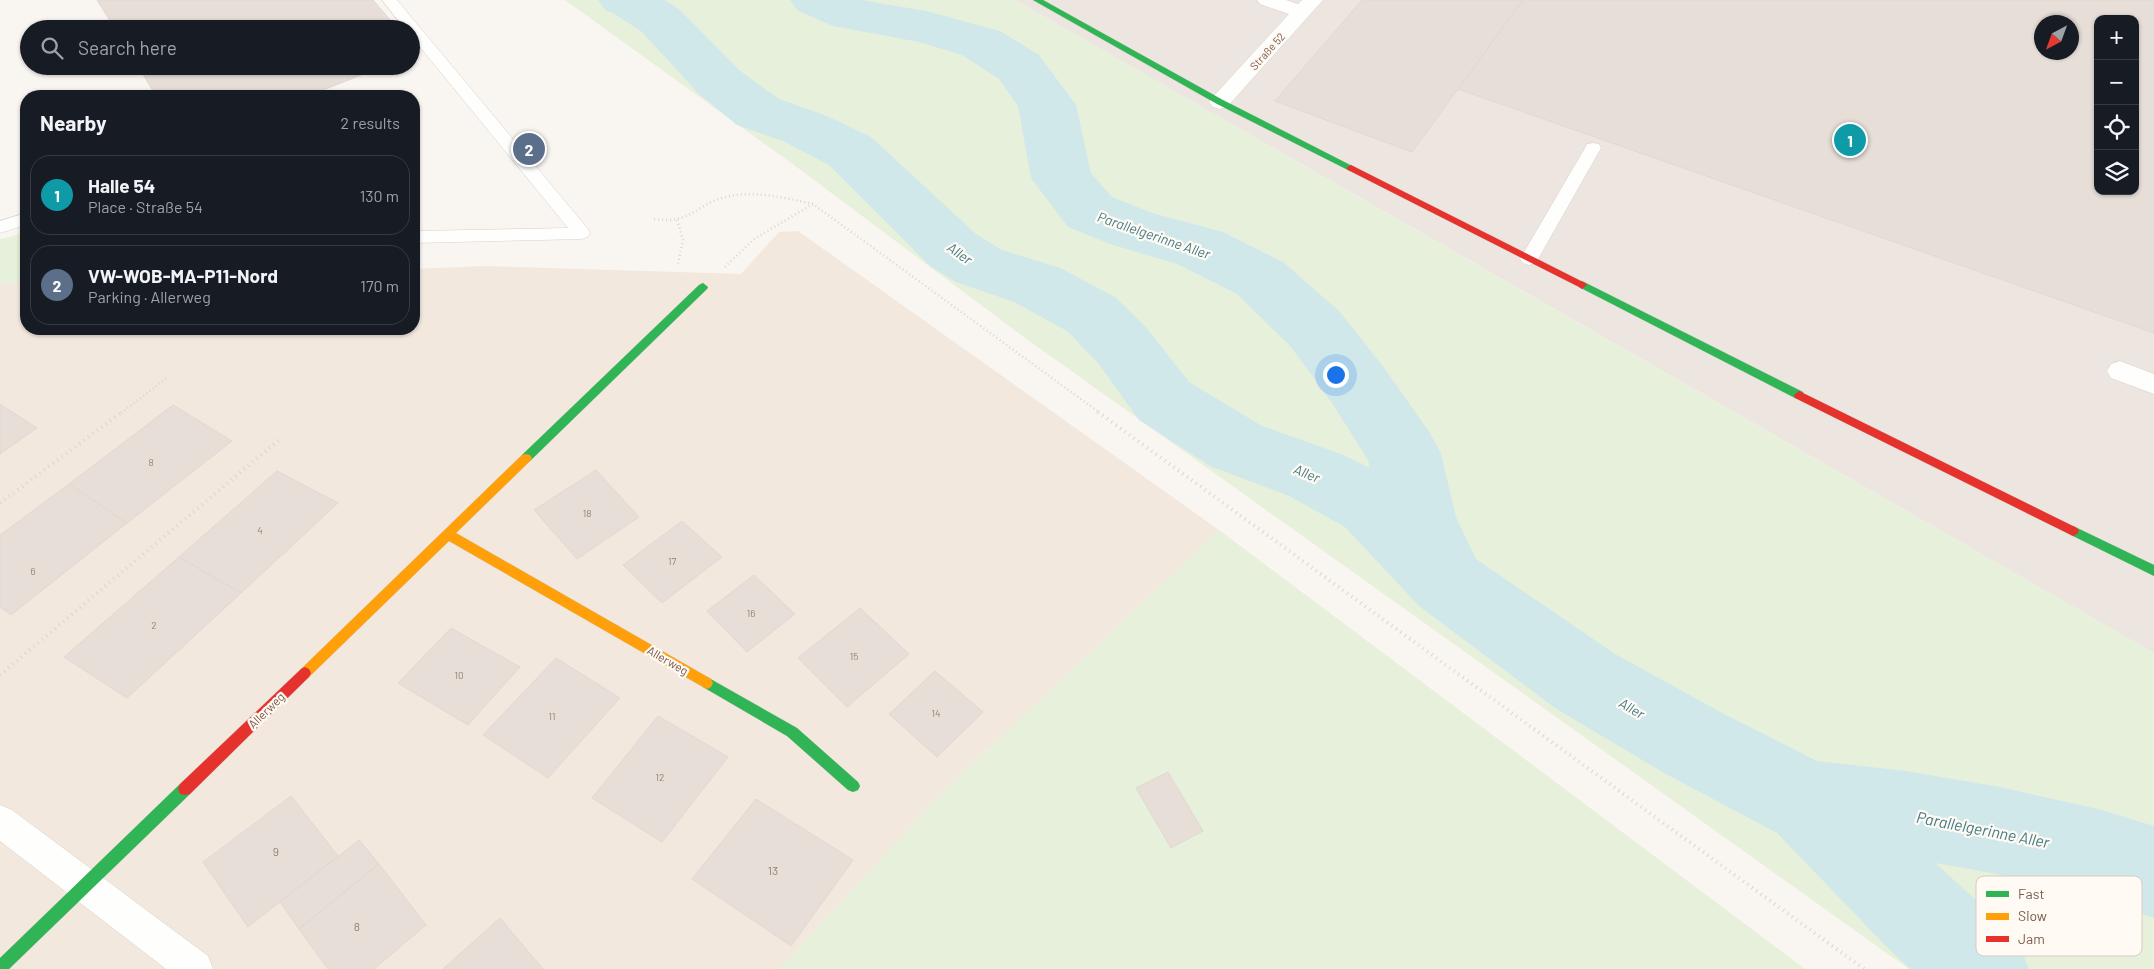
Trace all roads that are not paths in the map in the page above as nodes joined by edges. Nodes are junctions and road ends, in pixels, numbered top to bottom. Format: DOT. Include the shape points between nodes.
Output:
graph roads {
  1 [pos="389,0"];
  2 [pos="1038,0"];
  3 [pos="1267,0"];
  4 [pos="1308,6"];
  5 [pos="406,20"];
  6 [pos="420,37"];
  7 [pos="1220,102"];
  8 [pos="1594,148"];
  9 [pos="20,220"];
  10 [pos="0,227"];
  11 [pos="420,237"];
  12 [pos="1528,259"];
  13 [pos="703,287"];
  14 [pos="2120,372"];
  15 [pos="2154,384"];
  16 [pos="447,534"];
  17 [pos="2154,571"];
  18 [pos="853,786"];
  19 [pos="0,821"];
  20 [pos="85,886"];
  21 [pos="0,968"];
  22 [pos="195,969"];
  1 -- 5 [label="lane"];
  2 -- 7 [label="street"];
  3 -- 4 [label="street"];
  4 -- 7 [label="street, Straße 52"];
  6 -- 11 [label="lane" via="582,233"];
  7 -- 12 [label="street"];
  8 -- 12 [label="lane"];
  9 -- 10 [label="lane"];
  12 -- 17 [label="street"];
  13 -- 16 [label="street, Allerweg"];
  14 -- 15 [label="street"];
  16 -- 18 [label="street, Allerweg" via="792,732"];
  16 -- 20 [label="street, Allerweg"];
  19 -- 20 [label="street"];
  20 -- 21 [label="street, Allerweg"];
  20 -- 22 [label="street"];
}
